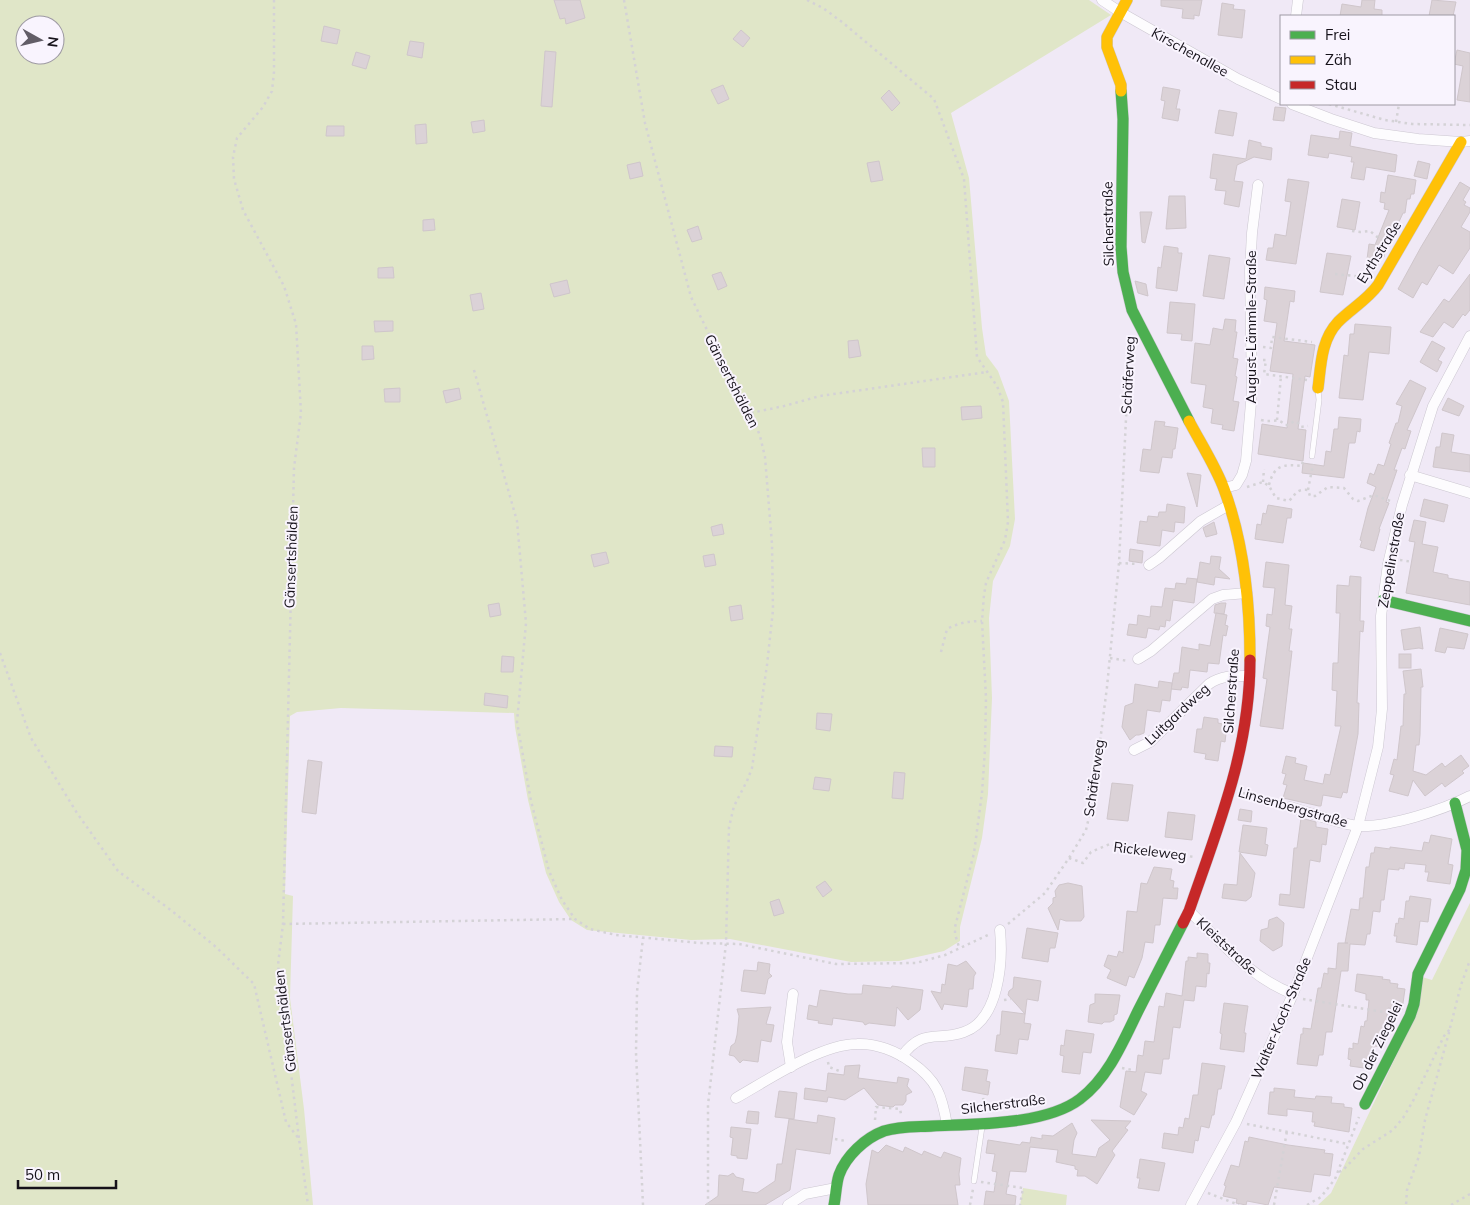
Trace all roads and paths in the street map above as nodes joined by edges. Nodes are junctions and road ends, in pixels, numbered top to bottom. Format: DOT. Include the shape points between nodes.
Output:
graph roads {
  1 [pos="274,0"];
  2 [pos="624,0"];
  3 [pos="807,0"];
  4 [pos="1102,0"];
  5 [pos="1128,0"];
  6 [pos="1298,0"];
  7 [pos="1120,12"];
  8 [pos="1296,15"];
  9 [pos="1280,99"];
  10 [pos="1295,105"];
  11 [pos="1332,105"];
  12 [pos="1398,105"];
  13 [pos="1396,122"];
  14 [pos="1470,125"];
  15 [pos="1393,135"];
  16 [pos="1466,141"];
  17 [pos="1258,185"];
  18 [pos="1352,231"];
  19 [pos="1404,241"];
  20 [pos="1335,274"];
  21 [pos="1362,302"];
  22 [pos="1132,310"];
  23 [pos="1470,336"];
  24 [pos="1251,346"];
  25 [pos="1323,354"];
  26 [pos="1252,358"];
  27 [pos="474,370"];
  28 [pos="987,372"];
  29 [pos="1281,376"];
  30 [pos="1318,384"];
  31 [pos="750,413"];
  32 [pos="1316,419"];
  33 [pos="1277,420"];
  34 [pos="1249,430"];
  35 [pos="1312,456"];
  36 [pos="1302,466"];
  37 [pos="1264,469"];
  38 [pos="1410,475"];
  39 [pos="1263,482"];
  40 [pos="1236,485"];
  41 [pos="1268,486"];
  42 [pos="1224,488"];
  43 [pos="1308,490"];
  44 [pos="1470,493"];
  45 [pos="1229,505"];
  46 [pos="1402,505"];
  47 [pos="1119,563"];
  48 [pos="1149,565"];
  49 [pos="1247,593"];
  50 [pos="1383,600"];
  51 [pos="1470,620"];
  52 [pos="982,621"];
  53 [pos="941,652"];
  54 [pos="0,653"];
  55 [pos="1110,658"];
  56 [pos="1138,659"];
  57 [pos="1250,676"];
  58 [pos="1134,750"];
  59 [pos="1231,789"];
  60 [pos="1470,796"];
  61 [pos="1456,803"];
  62 [pos="1290,806"];
  63 [pos="1358,826"];
  64 [pos="1069,858"];
  65 [pos="1208,859"];
  66 [pos="1190,911"];
  67 [pos="575,920"];
  68 [pos="282,924"];
  69 [pos="1000,930"];
  70 [pos="643,938"];
  71 [pos="726,944"];
  72 [pos="959,947"];
  73 [pos="1470,960"];
  74 [pos="793,994"];
  75 [pos="1292,995"];
  76 [pos="1410,1016"];
  77 [pos="1450,1029"];
  78 [pos="828,1050"];
  79 [pos="902,1056"];
  80 [pos="791,1067"];
  81 [pos="842,1072"];
  82 [pos="736,1098"];
  83 [pos="983,1098"];
  84 [pos="1365,1104"];
  85 [pos="876,1108"];
  86 [pos="986,1108"];
  87 [pos="1236,1122"];
  88 [pos="982,1124"];
  89 [pos="947,1125"];
  90 [pos="903,1127"];
  91 [pos="1287,1131"];
  92 [pos="299,1139"];
  93 [pos="835,1139"];
  94 [pos="847,1141"];
  95 [pos="1348,1144"];
  96 [pos="1339,1172"];
  97 [pos="974,1181"];
  98 [pos="836,1188"];
  99 [pos="1200,1190"];
  100 [pos="1470,1194"];
  101 [pos="308,1205"];
  102 [pos="643,1205"];
  103 [pos="708,1205"];
  104 [pos="788,1205"];
  105 [pos="834,1205"];
  106 [pos="970,1205"];
  107 [pos="1020,1205"];
  108 [pos="1192,1205"];
  109 [pos="1239,1205"];
  110 [pos="1274,1205"];
  111 [pos="1307,1205"];
  112 [pos="1406,1205"];
  113 [pos="1451,1205"];
  1 -- 68 [label="path, Gänsertshälden" via="272,91 237,138 233,157 234,179 243,210 284,286 296,324 300,413 294,468"];
  2 -- 31 [label="path, Gänsertshälden" via="645,123 691,297 734,388"];
  3 -- 28 [label="path" via="842,22 934,100 964,179 977,357"];
  4 -- 7 [label="street, Kirschenallee"];
  5 -- 7 [label="street, Silcherstraße"];
  6 -- 8 [label="street"];
  7 -- 9 [label="street, Kirschenallee" via="1238,79"];
  7 -- 22 [label="street, Silcherstraße" via="1107,37 1107,47 1121,85 1121,247"];
  10 -- 15 [label="street" via="1374,133"];
  11 -- 13 [label="path"];
  12 -- 13 [label="path"];
  13 -- 14 [label="path"];
  13 -- 15 [label="path"];
  15 -- 16 [label="street"];
  16 -- 19 [label="street, Eythstraße"];
  17 -- 24 [label="street, August-Lämmle-Straße" via="1250,272"];
  18 -- 19 [label="path" via="1370,231 1385,241"];
  19 -- 21 [label="street, Eythstraße" via="1378,285"];
  20 -- 21 [label="path" via="1364,277"];
  21 -- 25 [label="street, Eythstraße" via="1330,331"];
  22 -- 42 [label="street, Silcherstraße"];
  22 -- 47 [label="path, Schäferweg"];
  23 -- 38 [label="street, Zeppelinstraße" via="1433,406"];
  24 -- 25 [label="path" via="1271,348 1272,337 1317,343 1316,353"];
  24 -- 26 [label="street, August-Lämmle-Straße"];
  25 -- 30 [label="street, Eythstraße"];
  26 -- 29 [label="path" via="1266,360 1264,374"];
  26 -- 34 [label="street, August-Lämmle-Straße"];
  27 -- 67 [label="path" via="517,521 526,623 517,722 531,801 549,871"];
  28 -- 31 [label="path" via="820,396"];
  28 -- 52 [label="path" via="998,386 1003,402 1008,522 1005,540 986,583"];
  29 -- 30 [label="path"];
  29 -- 33 [label="path"];
  30 -- 32 [label="lane, Eythstraße"];
  31 -- 71 [label="path, Gänsertshälden" via="765,457 773,610 752,768 734,806 729,828"];
  32 -- 33 [label="path" via="1306,427 1300,427 1294,421 1285,425"];
  32 -- 35 [label="lane, Eythstraße"];
  33 -- 34 [label="path" via="1260,420 1259,431"];
  34 -- 40 [label="street, August-Lämmle-Straße" via="1246,461"];
  35 -- 43 [label="path"];
  36 -- 41 [label="path" via="1278,468"];
  37 -- 39 [label="path"];
  38 -- 44 [label="street"];
  38 -- 46 [label="street, Zeppelinstraße"];
  39 -- 40 [label="path" via="1248,487"];
  39 -- 41 [label="path"];
  40 -- 42 [label="street"];
  41 -- 43 [label="path" via="1276,498 1289,501 1300,489"];
  42 -- 45 [label="street, Silcherstraße"];
  43 -- 46 [label="path" via="1310,496 1315,496 1328,487 1344,488 1353,499 1362,500 1374,495"];
  45 -- 48 [label="street" via="1201,521"];
  45 -- 49 [label="street, Silcherstraße" via="1240,542"];
  46 -- 50 [label="street, Zeppelinstraße"];
  47 -- 48 [label="path"];
  47 -- 55 [label="path, Schäferweg"];
  49 -- 56 [label="street" via="1212,599"];
  49 -- 57 [label="street, Silcherstraße"];
  50 -- 51 [label="street"];
  50 -- 63 [label="street, Zeppelinstraße" via="1382,709 1378,747"];
  52 -- 53 [label="path" via="957,624 947,629"];
  52 -- 72 [label="path" via="986,698 983,784 974,853 955,927"];
  54 -- 92 [label="path" via="31,738 77,813 118,871 209,941 254,984 286,1122"];
  55 -- 56 [label="path"];
  55 -- 64 [label="path, Schäferweg" via="1092,804 1086,830"];
  57 -- 58 [label="street, Luitgardweg" via="1218,678 1150,742"];
  57 -- 59 [label="street, Silcherstraße" via="1243,741"];
  59 -- 62 [label="path, Linsenbergstraße"];
  59 -- 65 [label="street, Silcherstraße"];
  60 -- 61 [label="street, Linsenbergstraße"];
  61 -- 63 [label="street, Linsenbergstraße" via="1376,826"];
  61 -- 76 [label="street, Ob der Ziegelei" via="1467,850 1466,870 1460,889 1418,974"];
  62 -- 63 [label="street, Linsenbergstraße"];
  63 -- 75 [label="street, Walter-Koch-Straße"];
  64 -- 65 [label="path, Rickeleweg" via="1083,863 1091,852 1110,844"];
  64 -- 69 [label="path, Schäferweg" via="1045,893"];
  65 -- 66 [label="street, Silcherstraße"];
  66 -- 75 [label="street, Kleiststraße" via="1255,974"];
  66 -- 88 [label="street, Silcherstraße" via="1116,1055 1093,1088 1065,1108 1044,1116"];
  67 -- 68 [label="path"];
  67 -- 70 [label="path" via="590,929"];
  68 -- 92 [label="path, Gänsertshälden" via="278,965"];
  69 -- 72 [label="path, Schäferweg"];
  69 -- 79 [label="street" via="995,994 983,1020 963,1033 918,1040"];
  70 -- 71 [label="path, Schäferweg"];
  70 -- 102 [label="path" via="636,1044"];
  71 -- 72 [label="path, Schäferweg" via="836,964 861,965 916,963 945,955"];
  71 -- 103 [label="path, Gänsertshälden" via="708,1105"];
  73 -- 77 [label="path"];
  74 -- 80 [label="street" via="787,1042"];
  75 -- 76 [label="path" via="1328,1004"];
  75 -- 87 [label="street, Walter-Koch-Straße"];
  76 -- 84 [label="street, Ob der Ziegelei"];
  77 -- 96 [label="path" via="1403,1118"];
  77 -- 112 [label="path" via="1425,1120 1419,1156 1407,1190"];
  78 -- 79 [label="street" via="858,1044 883,1048"];
  78 -- 80 [label="street"];
  78 -- 81 [label="path" via="829,1067"];
  79 -- 89 [label="street" via="932,1079 943,1102"];
  80 -- 82 [label="street"];
  83 -- 86 [label="path"];
  84 -- 95 [label="path, Ob der Ziegelei"];
  85 -- 90 [label="path" via="900,1110"];
  87 -- 91 [label="path"];
  87 -- 99 [label="street, Walter-Koch-Straße"];
  88 -- 89 [label="street, Silcherstraße"];
  88 -- 97 [label="lane"];
  89 -- 90 [label="street, Silcherstraße"];
  90 -- 98 [label="street, Silcherstraße" via="882,1132 863,1142 847,1160"];
  91 -- 95 [label="path"];
  91 -- 110 [label="path"];
  92 -- 101 [label="path, Gänsertshälden"];
  93 -- 94 [label="path"];
  95 -- 96 [label="path, Ob der Ziegelei"];
  96 -- 111 [label="path, Ob der Ziegelei" via="1321,1197"];
  97 -- 106 [label="path"];
  97 -- 107 [label="path" via="1022,1188"];
  98 -- 104 [label="street" via="805,1194"];
  98 -- 105 [label="street, Silcherstraße"];
  99 -- 108 [label="street, Walter-Koch-Straße"];
  99 -- 109 [label="path"];
  100 -- 113 [label="path"];
}
